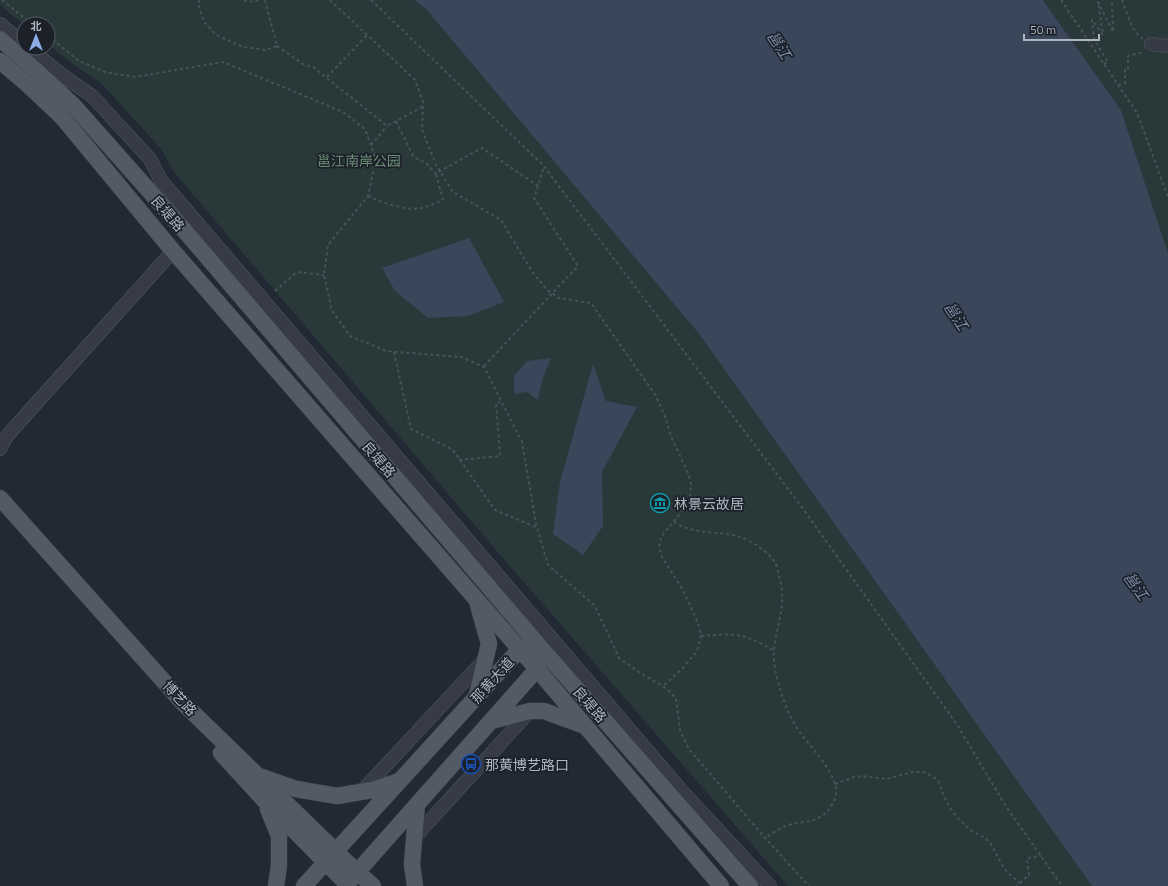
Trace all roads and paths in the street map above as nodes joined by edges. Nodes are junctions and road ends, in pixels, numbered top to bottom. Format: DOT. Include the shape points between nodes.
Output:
graph roads {
  1 [pos="2,0"];
  2 [pos="200,0"];
  3 [pos="244,0"];
  4 [pos="260,0"];
  5 [pos="265,0"];
  6 [pos="330,0"];
  7 [pos="371,0"];
  8 [pos="1061,0"];
  9 [pos="1112,0"];
  10 [pos="1122,0"];
  11 [pos="22,16"];
  12 [pos="0,24"];
  13 [pos="367,35"];
  14 [pos="16,37"];
  15 [pos="0,39"];
  16 [pos="56,42"];
  17 [pos="277,46"];
  18 [pos="1168,46"];
  19 [pos="1147,48"];
  20 [pos="39,56"];
  21 [pos="0,61"];
  22 [pos="1104,64"];
  23 [pos="327,77"];
  24 [pos="1118,85"];
  25 [pos="423,107"];
  26 [pos="396,121"];
  27 [pos="386,126"];
  28 [pos="371,145"];
  29 [pos="544,166"];
  30 [pos="440,171"];
  31 [pos="436,174"];
  32 [pos="538,186"];
  33 [pos="368,196"];
  34 [pos="1168,197"];
  35 [pos="173,251"];
  36 [pos="324,275"];
  37 [pos="275,291"];
  38 [pos="552,294"];
  39 [pos="394,352"];
  40 [pos="484,367"];
  41 [pos="501,402"];
  42 [pos="14,428"];
  43 [pos="0,433"];
  44 [pos="0,449"];
  45 [pos="460,460"];
  46 [pos="2,503"];
  47 [pos="674,522"];
  48 [pos="538,528"];
  49 [pos="476,600"];
  50 [pos="701,636"];
  51 [pos="541,648"];
  52 [pos="520,649"];
  53 [pos="774,651"];
  54 [pos="485,660"];
  55 [pos="537,669"];
  56 [pos="663,686"];
  57 [pos="477,696"];
  58 [pos="530,711"];
  59 [pos="491,721"];
  60 [pos="586,726"];
  61 [pos="258,776"];
  62 [pos="400,780"];
  63 [pos="835,784"];
  64 [pos="361,792"];
  65 [pos="264,800"];
  66 [pos="417,804"];
  67 [pos="414,838"];
  68 [pos="765,838"];
  69 [pos="336,851"];
  70 [pos="1041,856"];
  71 [pos="325,863"];
  72 [pos="349,882"];
  73 [pos="1020,883"];
  74 [pos="276,886"];
  75 [pos="304,886"];
  76 [pos="373,886"];
  77 [pos="415,886"];
  78 [pos="721,886"];
  79 [pos="750,886"];
  80 [pos="770,886"];
  81 [pos="809,886"];
  82 [pos="1016,886"];
  83 [pos="1062,886"];
  1 -- 11 [label="path"];
  2 -- 17 [label="path" via="198,4 204,22 216,35 243,46 266,50"];
  3 -- 4 [label="path"];
  5 -- 17 [label="path"];
  6 -- 13 [label="path"];
  7 -- 29 [label="path"];
  8 -- 22 [label="path"];
  9 -- 22 [label="path" via="1114,32 1098,2 1103,35 1092,20 1094,39 1108,62"];
  10 -- 19 [label="path"];
  12 -- 14 [label="street"];
  13 -- 23 [label="path"];
  13 -- 25 [label="path" via="415,80"];
  15 -- 51 [label="main road, 良堤路" via="74,106 190,237"];
  16 -- 28 [label="path" via="79,61 105,72 135,77 223,62 343,112 365,129"];
  17 -- 23 [label="path"];
  18 -- 19 [label="street"];
  19 -- 24 [label="path" via="1128,56 1125,83"];
  20 -- 80 [label="street" via="92,96 150,158 160,179 682,791"];
  21 -- 35 [label="main road, 良堤路" via="62,117"];
  22 -- 24 [label="path"];
  23 -- 27 [label="path"];
  24 -- 34 [label="path" via="1137,114"];
  25 -- 26 [label="path"];
  25 -- 30 [label="path" via="422,130"];
  26 -- 27 [label="path"];
  26 -- 31 [label="path" via="414,157 426,163"];
  27 -- 28 [label="path"];
  28 -- 33 [label="path" via="376,160"];
  29 -- 32 [label="path"];
  29 -- 70 [label="path" via="805,512 958,726 1005,805"];
  30 -- 31 [label="path"];
  30 -- 32 [label="path" via="482,148"];
  30 -- 38 [label="path" via="454,192 501,220 531,270"];
  31 -- 33 [label="path" via="443,200 422,208 382,203"];
  32 -- 38 [label="path" via="534,198 578,266"];
  33 -- 36 [label="path" via="328,245"];
  35 -- 42 [label="street"];
  35 -- 49 [label="main road, 良堤路"];
  36 -- 37 [label="path" via="297,272"];
  36 -- 39 [label="path" via="332,311 350,336"];
  38 -- 40 [label="path"];
  38 -- 47 [label="path" via="559,298 591,304 656,396 691,484 690,497"];
  39 -- 40 [label="path" via="461,357"];
  39 -- 45 [label="path" via="411,428 453,450"];
  40 -- 41 [label="path"];
  41 -- 45 [label="path" via="496,403 500,456"];
  41 -- 48 [label="path" via="522,442"];
  42 -- 43 [label="street"];
  42 -- 44 [label="street"];
  45 -- 48 [label="path" via="495,510"];
  46 -- 61 [label="main road, 博艺路" via="184,704"];
  46 -- 65 [label="main road, 博艺路"];
  47 -- 50 [label="path" via="661,537 659,547 662,557 683,590 698,622"];
  47 -- 53 [label="path" via="699,532 734,535 760,546 775,563 783,587 783,610"];
  48 -- 56 [label="path" via="548,565 595,606 619,658"];
  49 -- 52 [label="main road, 良堤路"];
  49 -- 54 [label="main road" via="489,644"];
  50 -- 53 [label="path" via="739,635 757,640"];
  50 -- 56 [label="path" via="697,651"];
  51 -- 52 [label="main road, 那黄大道"];
  51 -- 55 [label="main road, 那黄大道"];
  51 -- 79 [label="main road, 良堤路"];
  52 -- 55 [label="main road, 良堤路"];
  52 -- 57 [label="main road, 那黄大道"];
  53 -- 63 [label="path" via="776,675 786,707"];
  54 -- 57 [label="main road"];
  54 -- 64 [label="street"];
  55 -- 59 [label="main road, 那黄大道"];
  55 -- 60 [label="main road, 良堤路"];
  56 -- 68 [label="path" via="676,698 680,730 688,749"];
  57 -- 62 [label="main road, 那黄大道"];
  58 -- 59 [label="main road"];
  58 -- 60 [label="main road" via="544,711"];
  58 -- 67 [label="street"];
  59 -- 66 [label="main road, 那黄大道"];
  60 -- 78 [label="main road, 良堤路"];
  61 -- 64 [label="main road" via="296,789 337,796"];
  61 -- 69 [label="main road, 博艺路"];
  62 -- 64 [label="main road"];
  62 -- 69 [label="main road, 那黄大道"];
  63 -- 68 [label="path" via="836,797 827,813 814,821 783,827"];
  63 -- 73 [label="path" via="862,776 886,779 912,772 923,772 933,776 955,815 970,830 991,844 1002,865"];
  65 -- 71 [label="main road, 博艺路"];
  65 -- 74 [label="main road" via="279,836"];
  66 -- 67 [label="main road"];
  66 -- 72 [label="main road, 那黄大道"];
  67 -- 77 [label="main road" via="412,864"];
  68 -- 81 [label="path"];
  69 -- 71 [label="main road, 那黄大道"];
  69 -- 72 [label="main road, 博艺路"];
  70 -- 73 [label="path" via="1027,858 1029,875"];
  70 -- 83 [label="path"];
  71 -- 72 [label="main road, 博艺路"];
  71 -- 75 [label="main road, 那黄大道"];
  72 -- 76 [label="main road, 博艺路"];
  73 -- 82 [label="path"];
}
